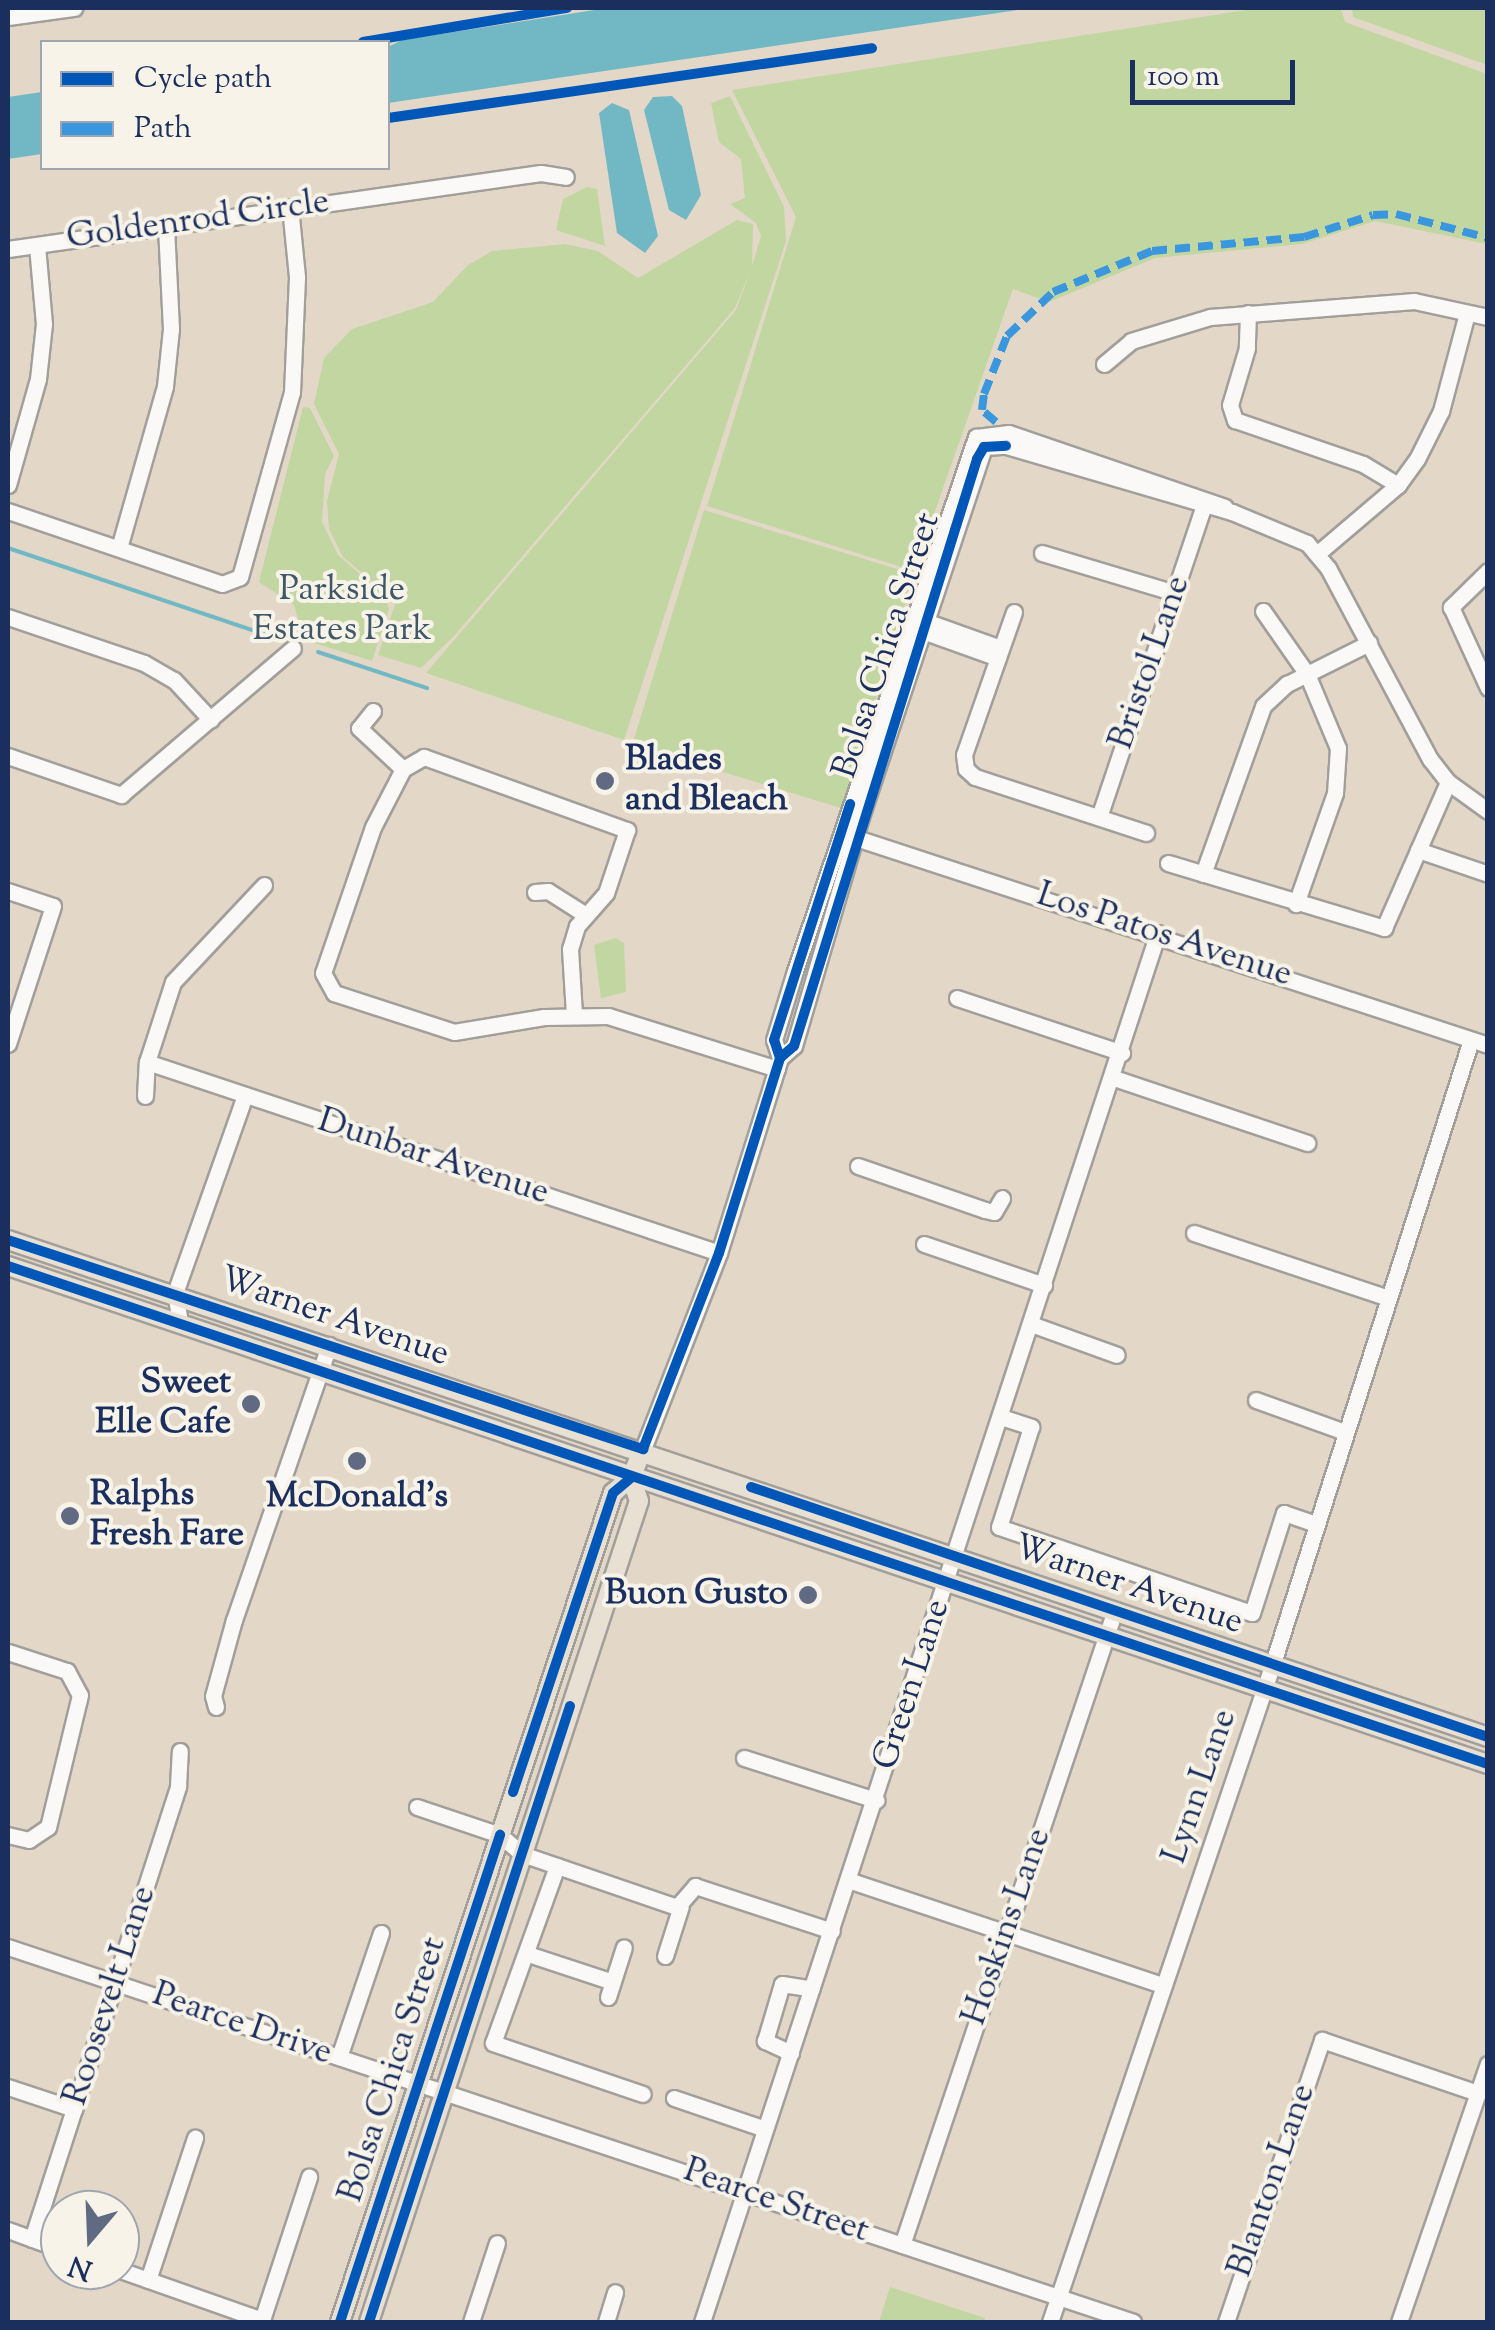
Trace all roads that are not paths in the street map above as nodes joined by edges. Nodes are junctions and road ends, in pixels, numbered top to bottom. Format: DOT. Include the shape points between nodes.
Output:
graph roads {
  1 [pos="74,8"];
  2 [pos="8,17"];
  3 [pos="566,177"];
  4 [pos="290,207"];
  5 [pos="166,225"];
  6 [pos="37,245"];
  7 [pos="8,249"];
  8 [pos="1467,313"];
  9 [pos="1248,314"];
  10 [pos="1488,317"];
  11 [pos="1104,364"];
  12 [pos="1398,484"];
  13 [pos="8,485"];
  14 [pos="1204,508"];
  15 [pos="8,510"];
  16 [pos="1232,512"];
  17 [pos="119,548"];
  18 [pos="1042,553"];
  19 [pos="1318,553"];
  20 [pos="1488,571"];
  21 [pos="1175,592"];
  22 [pos="1263,610"];
  23 [pos="1014,612"];
  24 [pos="8,618"];
  25 [pos="918,624"];
  26 [pos="1368,643"];
  27 [pos="292,648"];
  28 [pos="1000,654"];
  29 [pos="1307,674"];
  30 [pos="1488,688"];
  31 [pos="372,712"];
  32 [pos="211,720"];
  33 [pos="8,756"];
  34 [pos="403,769"];
  35 [pos="1448,782"];
  36 [pos="1488,811"];
  37 [pos="1099,817"];
  38 [pos="1146,834"];
  39 [pos="839,835"];
  40 [pos="857,837"];
  41 [pos="1418,850"];
  42 [pos="1168,863"];
  43 [pos="1203,874"];
  44 [pos="1488,874"];
  45 [pos="264,885"];
  46 [pos="8,891"];
  47 [pos="535,892"];
  48 [pos="1296,904"];
  49 [pos="586,915"];
  50 [pos="1158,933"];
  51 [pos="957,998"];
  52 [pos="574,1014"];
  53 [pos="1479,1042"];
  54 [pos="8,1044"];
  55 [pos="1122,1054"];
  56 [pos="147,1062"];
  57 [pos="778,1063"];
  58 [pos="1114,1078"];
  59 [pos="246,1095"];
  60 [pos="144,1096"];
  61 [pos="1307,1144"];
  62 [pos="858,1166"];
  63 [pos="1002,1198"];
  64 [pos="1194,1233"];
  65 [pos="8,1240"];
  66 [pos="924,1244"];
  67 [pos="720,1254"];
  68 [pos="8,1266"];
  69 [pos="1044,1285"];
  70 [pos="175,1293"];
  71 [pos="1388,1298"];
  72 [pos="180,1323"];
  73 [pos="1031,1324"];
  74 [pos="329,1344"];
  75 [pos="1118,1355"];
  76 [pos="320,1368"];
  77 [pos="1256,1400"];
  78 [pos="1001,1417"];
  79 [pos="1345,1432"];
  80 [pos="643,1449"];
  81 [pos="631,1478"];
  82 [pos="1316,1524"];
  83 [pos="956,1556"];
  84 [pos="946,1584"];
  85 [pos="1115,1610"];
  86 [pos="1105,1637"];
  87 [pos="8,1652"];
  88 [pos="1273,1664"];
  89 [pos="1264,1690"];
  90 [pos="545,1697"];
  91 [pos="570,1706"];
  92 [pos="216,1707"];
  93 [pos="1488,1737"];
  94 [pos="180,1751"];
  95 [pos="744,1758"];
  96 [pos="1488,1764"];
  97 [pos="876,1800"];
  98 [pos="417,1808"];
  99 [pos="8,1835"];
  100 [pos="500,1835"];
  101 [pos="522,1854"];
  102 [pos="557,1866"];
  103 [pos="851,1881"];
  104 [pos="681,1906"];
  105 [pos="832,1930"];
  106 [pos="1006,1932"];
  107 [pos="381,1933"];
  108 [pos="8,1947"];
  109 [pos="624,1947"];
  110 [pos="528,1954"];
  111 [pos="664,1956"];
  112 [pos="118,1983"];
  113 [pos="1162,1984"];
  114 [pos="812,1989"];
  115 [pos="791,2053"];
  116 [pos="339,2058"];
  117 [pos="1488,2064"];
  118 [pos="420,2083"];
  119 [pos="8,2087"];
  120 [pos="446,2091"];
  121 [pos="1478,2093"];
  122 [pos="643,2094"];
  123 [pos="674,2098"];
  124 [pos="74,2109"];
  125 [pos="765,2128"];
  126 [pos="195,2138"];
  127 [pos="309,2178"];
  128 [pos="744,2192"];
  129 [pos="8,2230"];
  130 [pos="32,2239"];
  131 [pos="40,2242"];
  132 [pos="496,2243"];
  133 [pos="902,2245"];
  134 [pos="140,2277"];
  135 [pos="148,2280"];
  136 [pos="615,2292"];
  137 [pos="1058,2298"];
  138 [pos="340,2322"];
  139 [pos="369,2322"];
  140 [pos="471,2322"];
  141 [pos="606,2322"];
  142 [pos="702,2322"];
  143 [pos="1050,2322"];
  144 [pos="1133,2322"];
  145 [pos="1226,2322"];
  146 [pos="1399,2322"];
  1 -- 2 [label="street"];
  3 -- 4 [label="street, Goldenrod Circle" via="540,173"];
  4 -- 5 [label="street, Goldenrod Circle"];
  4 -- 17 [label="street" via="297,277 292,392 245,566 234,582 216,582"];
  5 -- 6 [label="street, Goldenrod Circle"];
  5 -- 17 [label="street" via="171,317 165,386"];
  6 -- 7 [label="street, Goldenrod Circle"];
  6 -- 13 [label="street" via="44,302 40,366"];
  8 -- 9 [label="street" via="1414,302"];
  8 -- 10 [label="street"];
  8 -- 12 [label="street" via="1441,411"];
  9 -- 11 [label="street" via="1160,330 1131,341"];
  9 -- 12 [label="street" via="1248,348 1230,405 1234,420 1363,464"];
  12 -- 19 [label="street"];
  14 -- 16 [label="street"];
  14 -- 21 [label="street, Bristol Lane"];
  14 -- 25 [label="street, Bolsa Chica Street" via="994,444 979,454"];
  15 -- 17 [label="street"];
  16 -- 19 [label="street" via="1283,530"];
  16 -- 25 [label="street, Bolsa Chica Street" via="996,430 976,437"];
  18 -- 21 [label="street"];
  19 -- 26 [label="street"];
  20 -- 30 [label="street" via="1452,601 1451,616"];
  21 -- 37 [label="street, Bristol Lane"];
  22 -- 29 [label="street"];
  23 -- 28 [label="street"];
  24 -- 32 [label="street" via="144,662 174,680"];
  25 -- 28 [label="street"];
  25 -- 39 [label="street, Bolsa Chica Street"];
  25 -- 40 [label="street, Bolsa Chica Street"];
  26 -- 29 [label="street"];
  26 -- 35 [label="street"];
  27 -- 32 [label="street"];
  28 -- 37 [label="street" via="964,755 966,768 975,777"];
  29 -- 43 [label="street" via="1278,690 1257,716"];
  29 -- 48 [label="street" via="1331,724 1339,770"];
  31 -- 34 [label="street" via="359,728"];
  32 -- 33 [label="street" via="120,794"];
  34 -- 49 [label="street" via="424,757 627,830 606,893"];
  34 -- 52 [label="street" via="373,826 324,973 340,996 446,1030"];
  35 -- 36 [label="street"];
  35 -- 41 [label="street"];
  37 -- 38 [label="street"];
  39 -- 40 [label="street, Los Patos Avenue"];
  39 -- 57 [label="street, Bolsa Chica Street" via="774,1040"];
  40 -- 50 [label="street, Los Patos Avenue"];
  40 -- 57 [label="street, Bolsa Chica Street" via="794,1046"];
  41 -- 44 [label="street"];
  41 -- 48 [label="street" via="1384,928"];
  42 -- 43 [label="street"];
  43 -- 48 [label="street"];
  45 -- 56 [label="street" via="173,982"];
  46 -- 54 [label="street" via="53,906"];
  47 -- 49 [label="street" via="548,892"];
  49 -- 52 [label="street" via="570,950"];
  50 -- 53 [label="street, Los Patos Avenue"];
  50 -- 55 [label="street, Green Lane"];
  51 -- 55 [label="street"];
  52 -- 57 [label="street" via="608,1016"];
  53 -- 71 [label="street, Lynn Lane"];
  55 -- 58 [label="street, Green Lane"];
  56 -- 59 [label="street, Dunbar Avenue"];
  56 -- 60 [label="street"];
  57 -- 67 [label="street, Bolsa Chica Street"];
  58 -- 61 [label="street"];
  58 -- 69 [label="street, Green Lane"];
  59 -- 67 [label="street, Dunbar Avenue"];
  59 -- 70 [label="street"];
  62 -- 63 [label="street" via="984,1210 994,1212"];
  64 -- 71 [label="street"];
  65 -- 70 [label="main road, Warner Avenue"];
  66 -- 69 [label="street"];
  67 -- 80 [label="street, Bolsa Chica Street"];
  68 -- 72 [label="main road, Warner Avenue"];
  69 -- 73 [label="street, Green Lane"];
  70 -- 72 [label="street"];
  70 -- 74 [label="main road, Warner Avenue"];
  71 -- 79 [label="street, Lynn Lane"];
  72 -- 76 [label="main road, Warner Avenue"];
  73 -- 75 [label="street"];
  73 -- 78 [label="street, Green Lane"];
  74 -- 76 [label="street"];
  74 -- 80 [label="main road, Warner Avenue"];
  76 -- 81 [label="main road, Warner Avenue"];
  76 -- 92 [label="street" via="234,1620 213,1696"];
  77 -- 79 [label="street"];
  78 -- 82 [label="street" via="1031,1427 999,1527 1252,1613 1284,1513"];
  78 -- 83 [label="street, Green Lane"];
  79 -- 82 [label="street, Lynn Lane"];
  80 -- 81 [label="main road, Bolsa Chica Street"];
  80 -- 83 [label="main road, Warner Avenue"];
  81 -- 84 [label="main road, Warner Avenue"];
  81 -- 90 [label="main road, Bolsa Chica Street" via="613,1494"];
  81 -- 91 [label="main road, Bolsa Chica Street" via="640,1501"];
  82 -- 88 [label="street, Lynn Lane"];
  83 -- 84 [label="street, Green Lane"];
  83 -- 85 [label="main road, Warner Avenue"];
  84 -- 86 [label="main road, Warner Avenue"];
  84 -- 97 [label="street, Green Lane"];
  85 -- 86 [label="street, Hoskins Lane"];
  85 -- 88 [label="main road, Warner Avenue"];
  86 -- 89 [label="main road, Warner Avenue"];
  86 -- 106 [label="street, Hoskins Lane"];
  87 -- 99 [label="street" via="78,1680 54,1813 39,1838"];
  88 -- 89 [label="street, Lynn Lane"];
  88 -- 93 [label="main road, Warner Avenue"];
  89 -- 96 [label="main road, Warner Avenue"];
  89 -- 113 [label="street, Lynn Lane"];
  90 -- 91 [label="main road"];
  90 -- 100 [label="main road, Bolsa Chica Street"];
  91 -- 101 [label="main road, Bolsa Chica Street"];
  94 -- 112 [label="street, Roosevelt Lane" via="178,1786"];
  95 -- 97 [label="street"];
  97 -- 103 [label="street, Green Lane"];
  98 -- 100 [label="street"];
  100 -- 101 [label="street"];
  100 -- 118 [label="main road, Bolsa Chica Street"];
  101 -- 102 [label="street"];
  101 -- 120 [label="main road, Bolsa Chica Street"];
  102 -- 104 [label="street"];
  102 -- 110 [label="street"];
  103 -- 105 [label="street, Green Lane"];
  103 -- 106 [label="street"];
  104 -- 105 [label="street" via="694,1886"];
  104 -- 111 [label="street"];
  105 -- 114 [label="street, Green Lane"];
  106 -- 113 [label="street"];
  106 -- 133 [label="street, Hoskins Lane"];
  107 -- 116 [label="street"];
  108 -- 112 [label="street, Pearce Drive"];
  109 -- 110 [label="street" via="610,1989"];
  110 -- 122 [label="street" via="494,2044"];
  112 -- 116 [label="street, Pearce Drive"];
  112 -- 124 [label="street, Roosevelt Lane"];
  113 -- 137 [label="street, Lynn Lane"];
  114 -- 115 [label="street, Green Lane"];
  114 -- 115 [label="street" via="782,1984 764,2041"];
  115 -- 125 [label="street, Green Lane"];
  116 -- 118 [label="street, Pearce Drive"];
  117 -- 121 [label="street"];
  118 -- 120 [label="street, Pearce Street"];
  118 -- 138 [label="main road, Bolsa Chica Street"];
  119 -- 124 [label="street"];
  120 -- 128 [label="street, Pearce Street"];
  120 -- 139 [label="main road, Bolsa Chica Street"];
  121 -- 145 [label="street, Blanton Lane" via="1322,2040"];
  121 -- 146 [label="street"];
  123 -- 125 [label="street"];
  124 -- 130 [label="street, Roosevelt Lane"];
  125 -- 128 [label="street, Green Lane"];
  126 -- 135 [label="street"];
  127 -- 135 [label="street" via="262,2320"];
  128 -- 133 [label="street, Pearce Street"];
  128 -- 142 [label="street, Green Lane"];
  129 -- 130 [label="street"];
  130 -- 131 [label="street"];
  132 -- 140 [label="street"];
  133 -- 137 [label="street, Pearce Street"];
  134 -- 135 [label="street"];
  136 -- 141 [label="street"];
  137 -- 143 [label="street, Lynn Lane"];
  137 -- 144 [label="street, Pearce Street"];
}
